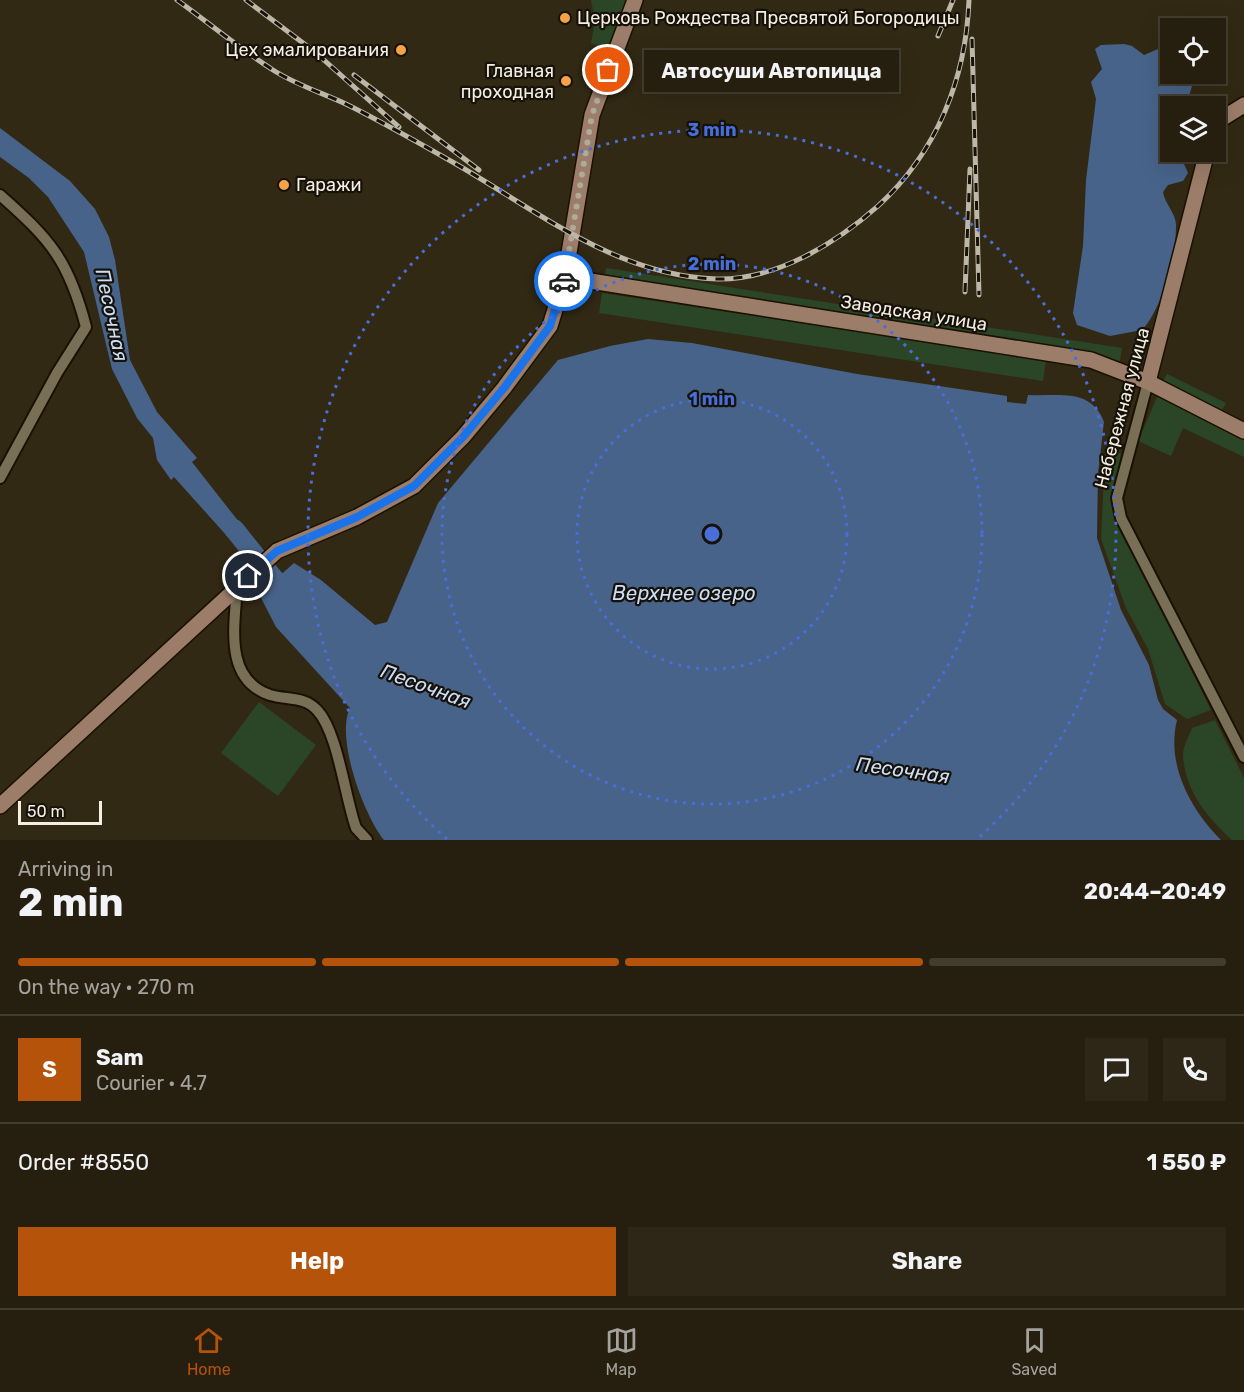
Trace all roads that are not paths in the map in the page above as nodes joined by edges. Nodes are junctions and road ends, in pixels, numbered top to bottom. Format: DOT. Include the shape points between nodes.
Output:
graph roads {
  1 [pos="635,0"];
  2 [pos="1244,105"];
  3 [pos="1226,116"];
  4 [pos="1204,162"];
  5 [pos="0,195"];
  6 [pos="565,277"];
  7 [pos="1148,382"];
  8 [pos="1244,431"];
  9 [pos="0,478"];
  10 [pos="243,581"];
  11 [pos="1244,757"];
  12 [pos="0,806"];
  13 [pos="367,840"];
  1 -- 6 [label="main road" via="592,115"];
  2 -- 3 [label="main road"];
  4 -- 7 [label="main road, Набережная улица"];
  5 -- 9 [label="street" via="39,230 67,267 86,327"];
  6 -- 7 [label="main road, Заводская улица" via="1091,360"];
  6 -- 10 [label="main road" via="550,326 470,429 414,486 357,517 277,551"];
  7 -- 8 [label="main road, Заводская улица"];
  7 -- 11 [label="street, Набережная улица" via="1117,498 1121,518"];
  10 -- 12 [label="main road"];
  10 -- 13 [label="street" via="234,647 238,665 253,686 270,695 300,699 317,710 329,731 356,828"];
}
